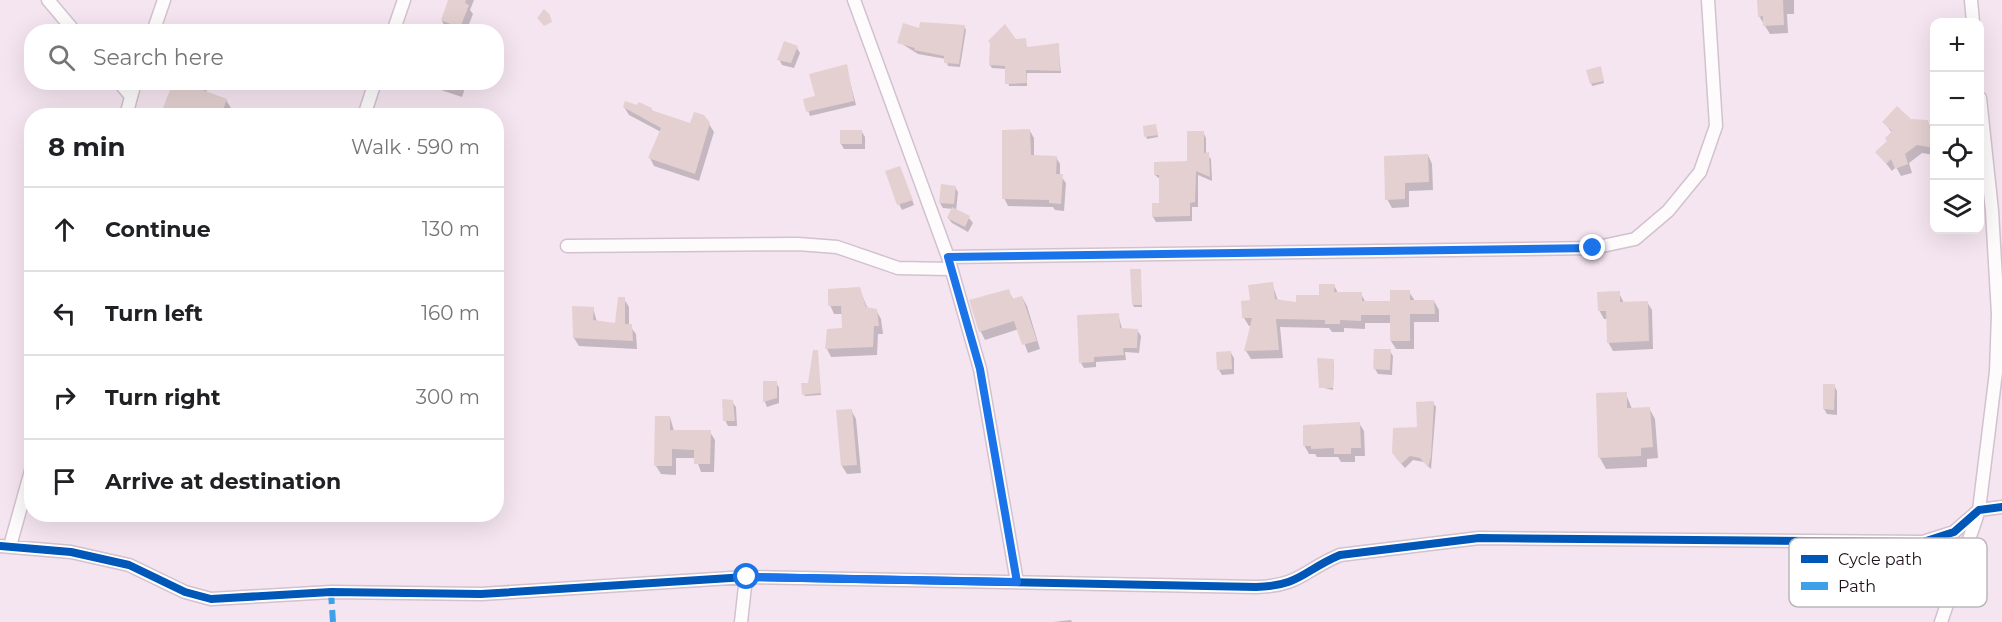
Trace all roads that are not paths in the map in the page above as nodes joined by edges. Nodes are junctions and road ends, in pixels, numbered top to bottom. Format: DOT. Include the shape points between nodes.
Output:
graph roads {
  1 [pos="48,0"];
  2 [pos="164,0"];
  3 [pos="404,0"];
  4 [pos="854,0"];
  5 [pos="1708,0"];
  6 [pos="1971,0"];
  7 [pos="1973,18"];
  8 [pos="68,24"];
  9 [pos="156,24"];
  10 [pos="396,24"];
  11 [pos="126,90"];
  12 [pos="133,90"];
  13 [pos="372,90"];
  14 [pos="131,96"];
  15 [pos="128,108"];
  16 [pos="367,108"];
  17 [pos="1983,126"];
  18 [pos="567,246"];
  19 [pos="949,263"];
  20 [pos="24,490"];
  21 [pos="2002,507"];
  22 [pos="1979,510"];
  23 [pos="1935,538"];
  24 [pos="1970,538"];
  25 [pos="1789,541"];
  26 [pos="5,546"];
  27 [pos="747,577"];
  28 [pos="1017,582"];
  29 [pos="1946,607"];
  30 [pos="741,622"];
  31 [pos="1941,622"];
  1 -- 8 [label="street"];
  2 -- 9 [label="street"];
  3 -- 10 [label="street"];
  4 -- 19 [label="street"];
  5 -- 19 [label="street" via="1716,126 1700,172 1668,211 1635,239 1593,248"];
  6 -- 7 [label="street"];
  11 -- 14 [label="street"];
  12 -- 14 [label="street"];
  13 -- 16 [label="street"];
  14 -- 15 [label="street"];
  17 -- 22 [label="street" via="1998,314 1996,372"];
  18 -- 19 [label="street" via="798,244 837,248 897,268"];
  19 -- 28 [label="street" via="980,369"];
  20 -- 26 [label="street"];
  21 -- 22 [label="street"];
  22 -- 23 [label="street" via="1954,532"];
  22 -- 24 [label="street"];
  25 -- 28 [label="street" via="1479,538 1340,555 1279,587"];
  26 -- 27 [label="street" via="72,552 129,565 184,592 211,599 331,592 481,594"];
  27 -- 28 [label="street"];
  27 -- 30 [label="street"];
  29 -- 31 [label="street"];
}
